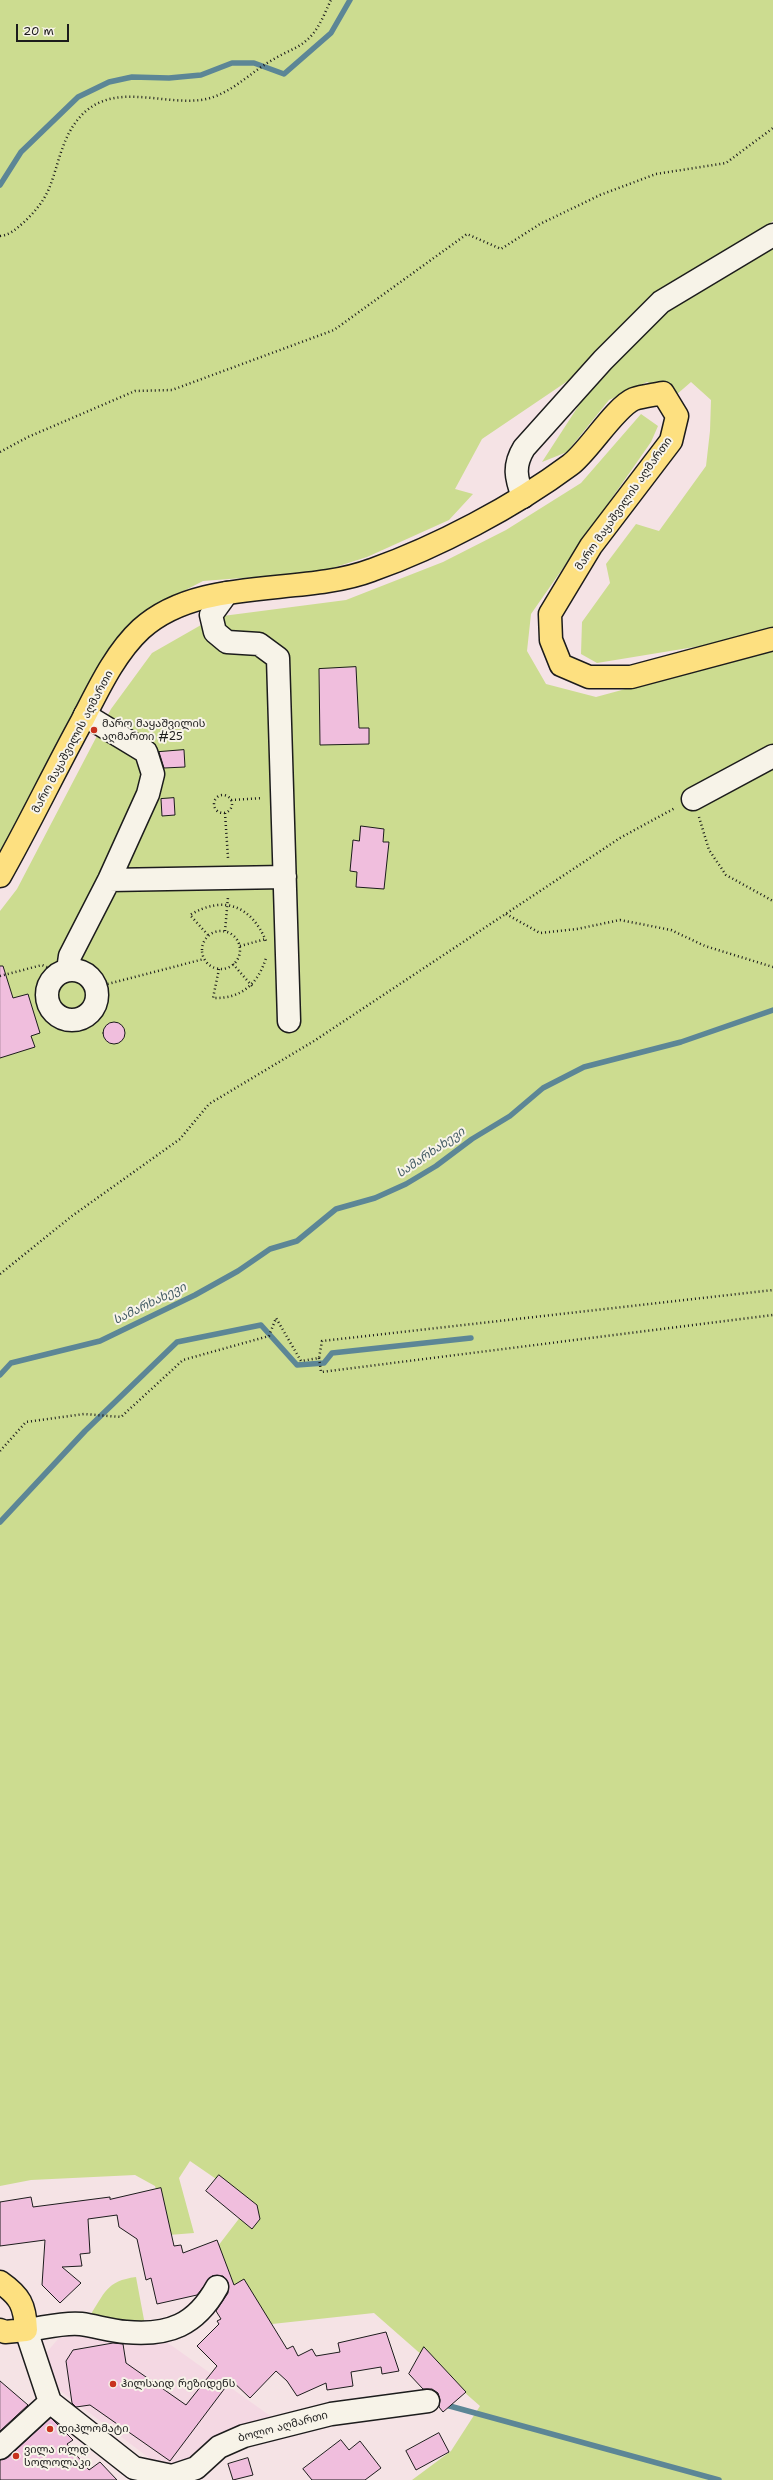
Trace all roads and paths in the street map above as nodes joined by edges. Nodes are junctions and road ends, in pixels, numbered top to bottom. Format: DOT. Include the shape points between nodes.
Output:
graph roads {
  1 [pos="331,0"];
  2 [pos="773,128"];
  3 [pos="773,235"];
  4 [pos="0,236"];
  5 [pos="0,452"];
  6 [pos="523,497"];
  7 [pos="227,593"];
  8 [pos="773,639"];
  9 [pos="85,715"];
  10 [pos="773,756"];
  11 [pos="282,797"];
  12 [pos="692,799"];
  13 [pos="231,800"];
  14 [pos="0,876"];
  15 [pos="284,877"];
  16 [pos="109,880"];
  17 [pos="773,901"];
  18 [pos="506,914"];
  19 [pos="286,933"];
  20 [pos="208,935"];
  21 [pos="265,939"];
  22 [pos="240,946"];
  23 [pos="266,946"];
  24 [pos="266,952"];
  25 [pos="204,959"];
  26 [pos="233,964"];
  27 [pos="773,967"];
  28 [pos="219,969"];
  29 [pos="64,971"];
  30 [pos="0,976"];
  31 [pos="252,986"];
  32 [pos="96,988"];
  33 [pos="289,1021"];
  34 [pos="0,1274"];
  35 [pos="773,1290"];
  36 [pos="773,1315"];
  37 [pos="319,1358"];
  38 [pos="0,1451"];
  39 [pos="0,2282"];
  40 [pos="217,2287"];
  41 [pos="0,2330"];
  42 [pos="26,2330"];
  43 [pos="428,2401"];
  44 [pos="50,2402"];
  45 [pos="0,2448"];
  46 [pos="138,2474"];
  1 -- 4 [label="path" via="310,36 296,49 274,59 223,93 203,100 130,96 106,100 80,116 68,134 45,197 15,230"];
  2 -- 5 [label="path" via="726,164 656,174 600,195 540,224 501,249 467,234 334,330 172,390 135,391 28,437"];
  3 -- 6 [label="street" via="661,302 603,360 524,448 515,470"];
  6 -- 7 [label="main road, მარო მაყაშვილის აღმართი" via="437,542 370,571 333,580"];
  6 -- 8 [label="main road, მარო მაყაშვილის აღმართი" via="572,464 632,400 664,392 677,416 671,440 591,546 550,614 551,640 561,664 589,677 632,677"];
  7 -- 9 [label="main road, მარო მაყაშვილის აღმართი" via="174,608 142,628 122,653"];
  7 -- 11 [label="street" via="211,615 214,632 226,642 259,644 278,658"];
  9 -- 14 [label="main road, მარო მაყაშვილის აღმართი"];
  9 -- 16 [label="street" via="146,752 153,774 148,794"];
  10 -- 12 [label="street"];
  11 -- 13 [label="path"];
  11 -- 15 [label="street"];
  12 -- 17 [label="path" via="709,850 726,875"];
  12 -- 18 [label="path" via="620,838"];
  13 -- 13 [label="path" via="226,796 215,799 214,807 217,812 225,813 230,809"];
  15 -- 16 [label="street"];
  15 -- 19 [label="street"];
  16 -- 29 [label="street"];
  18 -- 27 [label="path" via="540,933 578,929 620,920 672,930 705,946"];
  18 -- 34 [label="path" via="314,1041 208,1104 180,1139 72,1216"];
  19 -- 21 [label="path"];
  19 -- 33 [label="street"];
  20 -- 21 [label="path" via="190,915 202,908 218,904 234,907 249,914 260,926"];
  20 -- 22 [label="path" via="225,931 236,938"];
  20 -- 25 [label="path" via="202,946"];
  21 -- 22 [label="path"];
  21 -- 23 [label="path"];
  22 -- 26 [label="path" via="239,956"];
  24 -- 31 [label="path" via="262,973"];
  25 -- 28 [label="path"];
  25 -- 32 [label="path"];
  26 -- 28 [label="path"];
  26 -- 31 [label="path"];
  28 -- 31 [label="path" via="213,998 238,994"];
  29 -- 30 [label="path" via="42,965"];
  29 -- 32 [label="street" via="84,972"];
  29 -- 32 [label="street" via="49,986 47,994 50,1007 59,1016 76,1020 90,1013 97,999"];
  35 -- 37 [label="path" via="322,1341"];
  36 -- 37 [label="path" via="321,1372"];
  37 -- 38 [label="path" via="301,1361 276,1318 270,1336 183,1360 121,1417 84,1414 26,1422"];
  39 -- 42 [label="main road" via="18,2296 25,2314"];
  40 -- 42 [label="street" via="206,2306 182,2325 160,2333 125,2332 79,2324"];
  41 -- 42 [label="main road"];
  42 -- 44 [label="street"];
  43 -- 46 [label="street, ბოლო აღმართი" via="331,2414 244,2436 218,2447 196,2468 172,2476"];
  44 -- 45 [label="street"];
  44 -- 46 [label="street, ბოლო აღმართი"];
}
